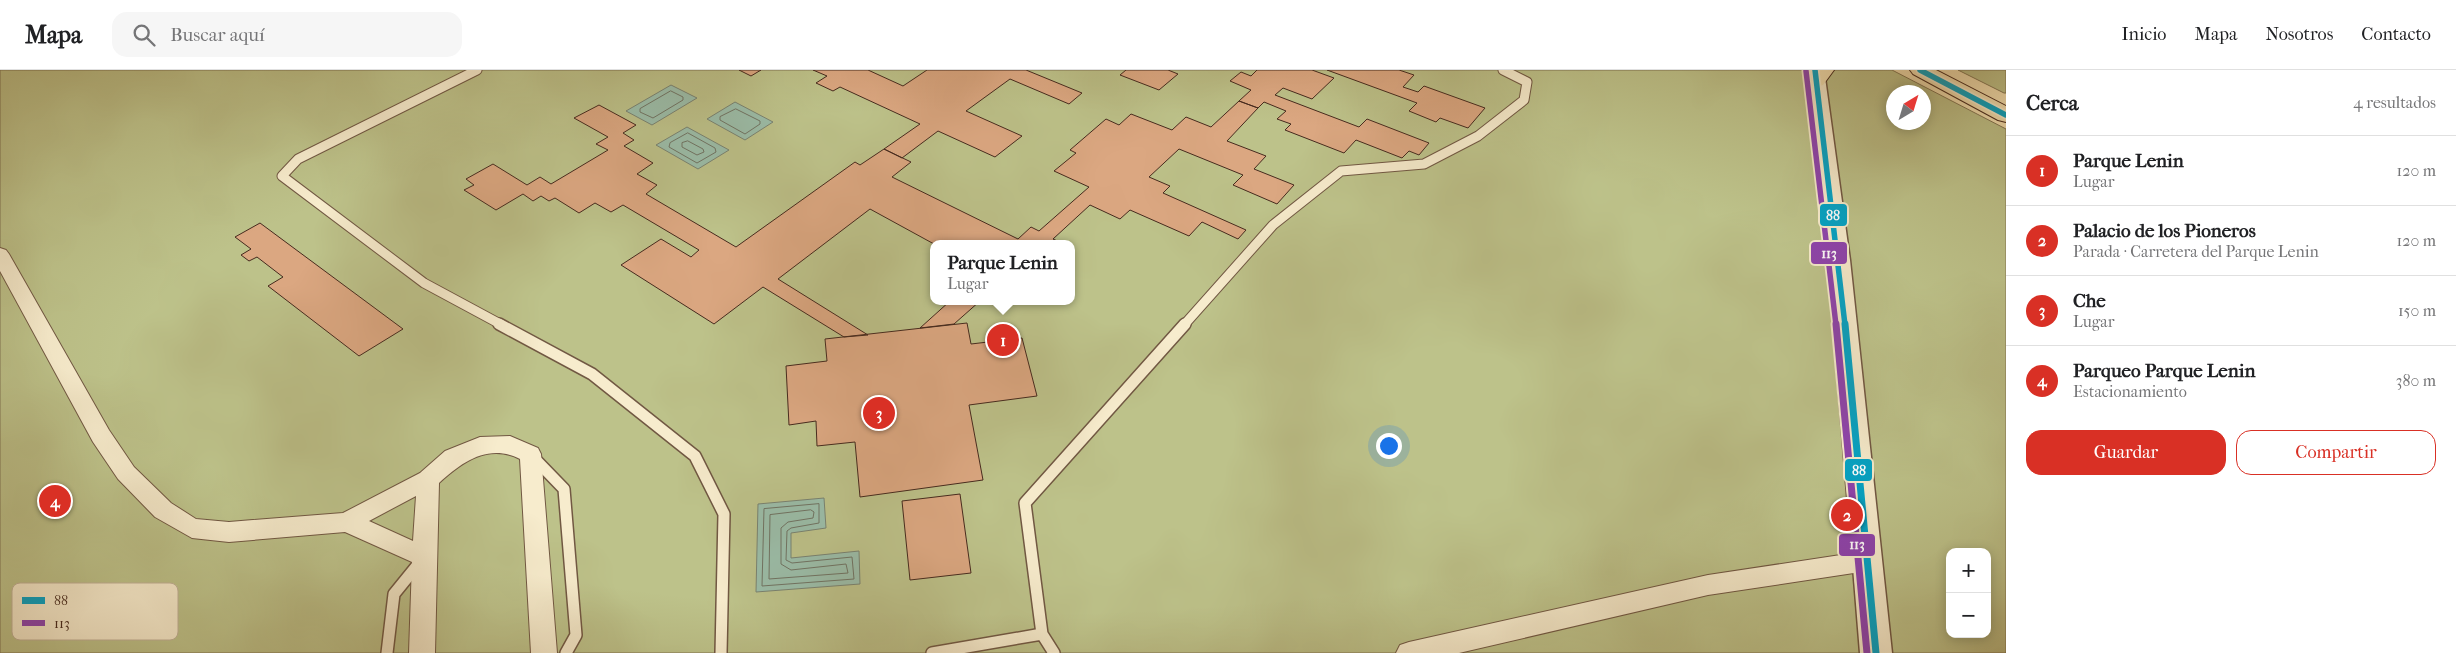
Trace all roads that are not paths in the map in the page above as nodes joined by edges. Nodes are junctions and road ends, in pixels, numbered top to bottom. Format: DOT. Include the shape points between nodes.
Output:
graph roads {
  1 [pos="477,70"];
  2 [pos="1503,70"];
  3 [pos="1920,70"];
  4 [pos="1941,70"];
  5 [pos="1818,74"];
  6 [pos="2006,103"];
  7 [pos="2006,115"];
  8 [pos="0,254"];
  9 [pos="530,454"];
  10 [pos="428,479"];
  11 [pos="346,522"];
  12 [pos="424,557"];
  13 [pos="1867,561"];
  14 [pos="1042,634"];
  15 [pos="387,653"];
  16 [pos="422,653"];
  17 [pos="544,653"];
  18 [pos="566,653"];
  19 [pos="721,653"];
  20 [pos="932,653"];
  21 [pos="1054,653"];
  22 [pos="1409,653"];
  23 [pos="1876,653"];
  1 -- 19 [label="lane" via="298,159 282,176 424,283 592,374 695,456 724,514"];
  2 -- 14 [label="lane" via="1527,82 1524,100 1478,136 1424,164 1341,171 1273,225 1025,502"];
  3 -- 7 [label="highway"];
  4 -- 6 [label="highway"];
  5 -- 13 [label="street"];
  8 -- 11 [label="street" via="102,436 126,473 163,510 192,528 228,532"];
  9 -- 10 [label="street" via="510,444 480,444 453,457"];
  9 -- 17 [label="street"];
  9 -- 18 [label="lane" via="564,489 576,635"];
  10 -- 11 [label="street"];
  10 -- 12 [label="street"];
  11 -- 12 [label="street"];
  12 -- 15 [label="lane" via="394,594"];
  12 -- 16 [label="street"];
  13 -- 22 [label="street" via="1708,585"];
  13 -- 23 [label="street"];
  14 -- 20 [label="lane"];
  14 -- 21 [label="lane"];
}
